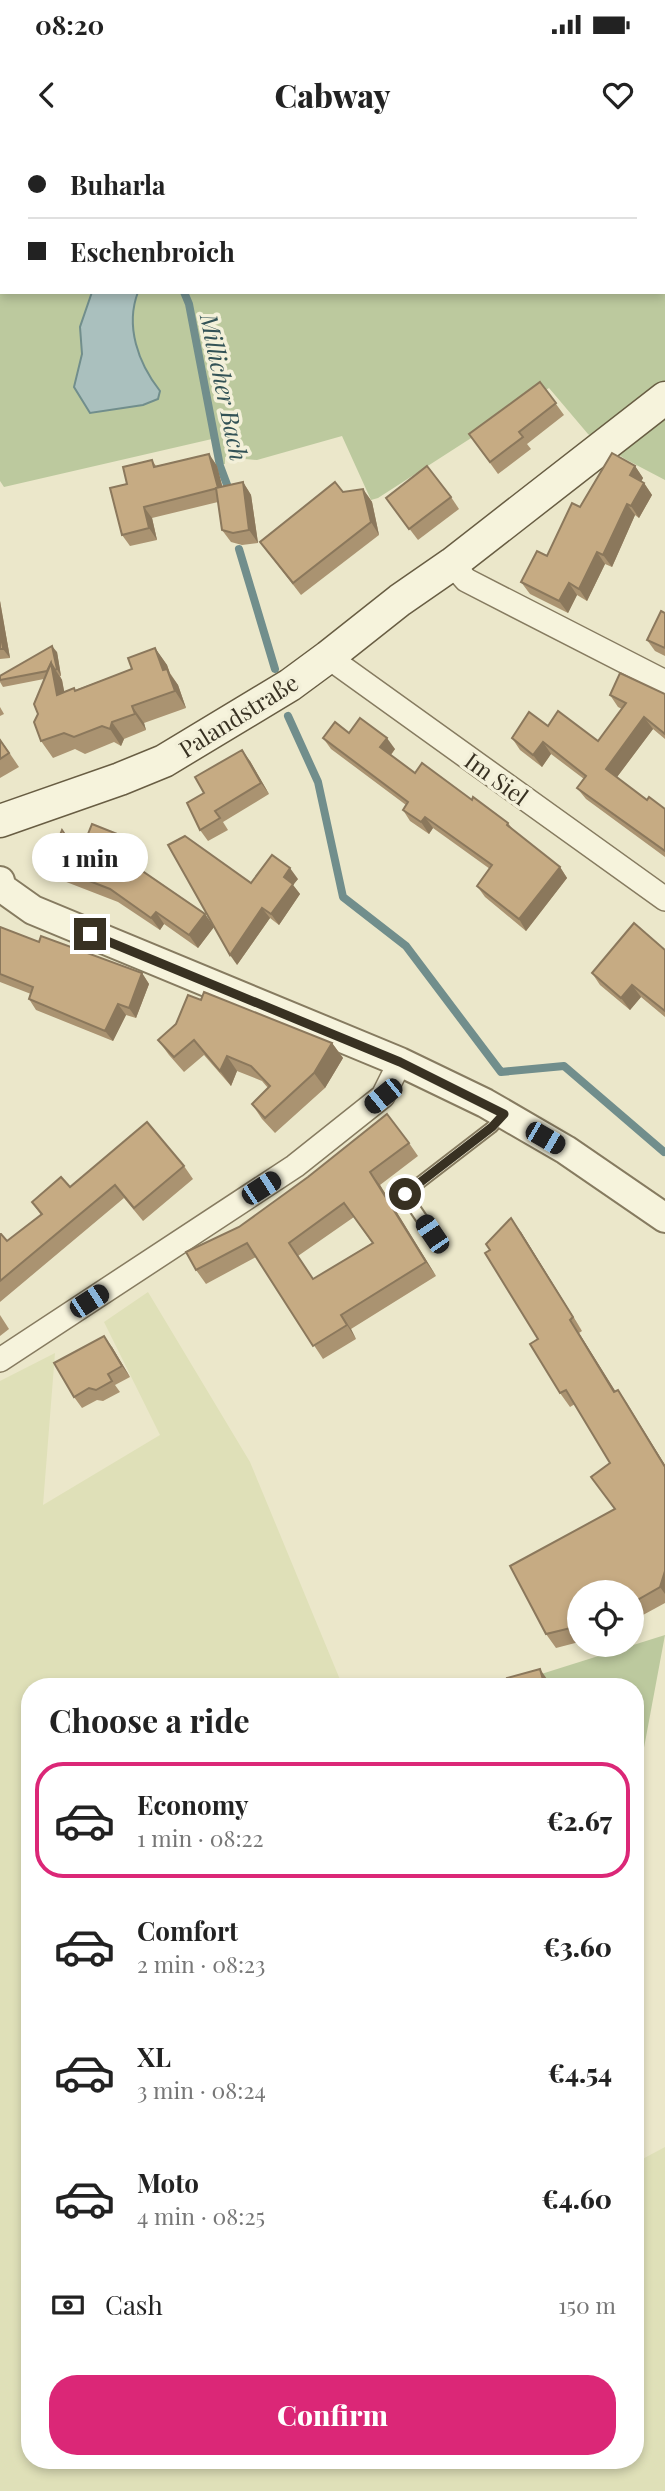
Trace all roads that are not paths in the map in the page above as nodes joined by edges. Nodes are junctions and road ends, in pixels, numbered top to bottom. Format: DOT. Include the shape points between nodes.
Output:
graph roads {
  1 [pos="665,397"];
  2 [pos="452,564"];
  3 [pos="328,657"];
  4 [pos="665,682"];
  5 [pos="0,821"];
  6 [pos="0,881"];
  7 [pos="665,898"];
  8 [pos="400,1062"];
  9 [pos="504,1114"];
  10 [pos="665,1218"];
  11 [pos="432,1234"];
  12 [pos="0,1360"];
  1 -- 2 [label="main road, Palandstraße"];
  2 -- 3 [label="main road, Palandstraße"];
  2 -- 4 [label="street" via="466,580"];
  3 -- 5 [label="main road, Palandstraße" via="164,761"];
  3 -- 7 [label="street, Im Siel"];
  6 -- 8 [label="street" via="2,888 33,910"];
  8 -- 9 [label="street"];
  8 -- 12 [label="street" via="383,1096 295,1166"];
  9 -- 10 [label="street"];
  9 -- 11 [label="lane" via="405,1194"];
}
